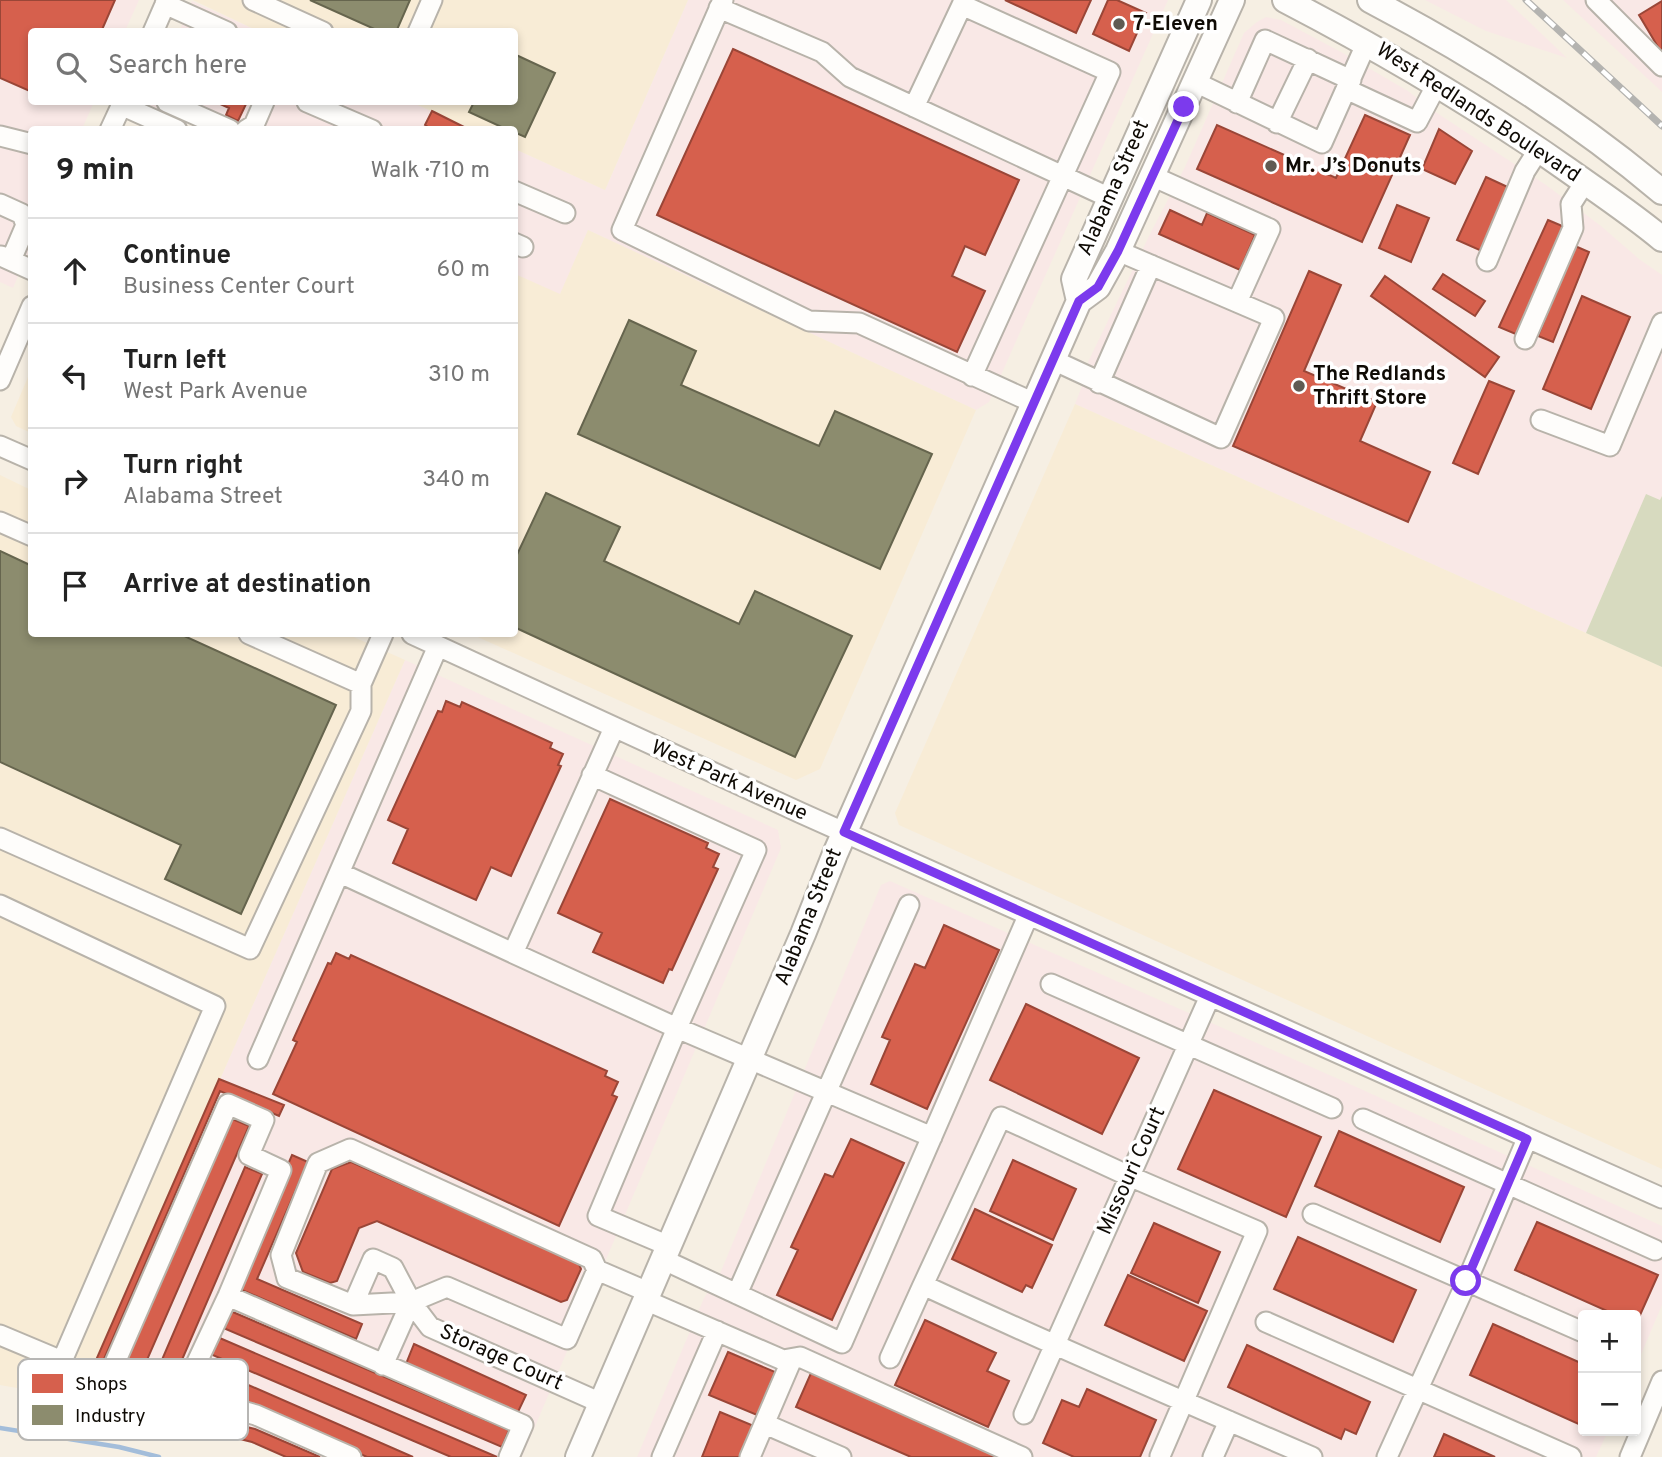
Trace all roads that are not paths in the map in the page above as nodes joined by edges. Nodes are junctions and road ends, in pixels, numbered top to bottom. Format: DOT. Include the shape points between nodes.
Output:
graph roads {
  1 [pos="253,0"];
  2 [pos="432,0"];
  3 [pos="1232,0"];
  4 [pos="1285,0"];
  5 [pos="1370,0"];
  6 [pos="1596,0"];
  7 [pos="166,2"];
  8 [pos="963,2"];
  9 [pos="1193,2"];
  10 [pos="721,4"];
  11 [pos="200,26"];
  12 [pos="155,28"];
  13 [pos="314,28"];
  14 [pos="420,28"];
  15 [pos="1367,42"];
  16 [pos="1308,59"];
  17 [pos="1662,66"];
  18 [pos="1195,82"];
  19 [pos="1349,84"];
  20 [pos="1437,84"];
  21 [pos="1237,103"];
  22 [pos="121,105"];
  23 [pos="126,105"];
  24 [pos="175,105"];
  25 [pos="263,105"];
  26 [pos="314,105"];
  27 [pos="914,107"];
  28 [pos="1278,123"];
  29 [pos="112,126"];
  30 [pos="169,126"];
  31 [pos="221,126"];
  32 [pos="255,126"];
  33 [pos="363,126"];
  34 [pos="0,136"];
  35 [pos="28,143"];
  36 [pos="1539,149"];
  37 [pos="1062,176"];
  38 [pos="1152,176"];
  39 [pos="1585,182"];
  40 [pos="1662,192"];
  41 [pos="518,193"];
  42 [pos="1110,198"];
  43 [pos="0,204"];
  44 [pos="565,213"];
  45 [pos="1662,239"];
  46 [pos="1118,251"];
  47 [pos="6,258"];
  48 [pos="1487,261"];
  49 [pos="1151,265"];
  50 [pos="28,268"];
  51 [pos="1079,301"];
  52 [pos="1237,302"];
  53 [pos="28,315"];
  54 [pos="1662,323"];
  55 [pos="1525,339"];
  56 [pos="1053,360"];
  57 [pos="972,376"];
  58 [pos="0,380"];
  59 [pos="1099,383"];
  60 [pos="1034,403"];
  61 [pos="1541,419"];
  62 [pos="0,446"];
  63 [pos="28,458"];
  64 [pos="0,522"];
  65 [pos="28,534"];
  66 [pos="256,637"];
  67 [pos="382,637"];
  68 [pos="418,637"];
  69 [pos="438,646"];
  70 [pos="360,684"];
  71 [pos="614,728"];
  72 [pos="592,775"];
  73 [pos="844,832"];
  74 [pos="0,838"];
  75 [pos="340,873"];
  76 [pos="0,905"];
  77 [pos="909,905"];
  78 [pos="1028,915"];
  79 [pos="513,953"];
  80 [pos="1051,984"];
  81 [pos="1210,996"];
  82 [pos="677,1028"];
  83 [pos="1188,1045"];
  84 [pos="750,1057"];
  85 [pos="258,1059"];
  86 [pos="828,1091"];
  87 [pos="1332,1108"];
  88 [pos="1363,1119"];
  89 [pos="932,1137"];
  90 [pos="1527,1139"];
  91 [pos="1129,1177"];
  92 [pos="1507,1185"];
  93 [pos="1662,1198"];
  94 [pos="1313,1214"];
  95 [pos="1655,1250"];
  96 [pos="666,1253"];
  97 [pos="597,1270"];
  98 [pos="1466,1281"];
  99 [pos="923,1285"];
  100 [pos="737,1294"];
  101 [pos="228,1296"];
  102 [pos="647,1296"];
  103 [pos="411,1301"];
  104 [pos="353,1305"];
  105 [pos="1266,1322"];
  106 [pos="1578,1330"];
  107 [pos="717,1331"];
  108 [pos="0,1335"];
  109 [pos="1054,1346"];
  110 [pos="890,1358"];
  111 [pos="57,1359"];
  112 [pos="63,1359"];
  113 [pos="117,1359"];
  114 [pos="198,1359"];
  115 [pos="792,1359"];
  116 [pos="383,1365"];
  117 [pos="1662,1381"];
  118 [pos="1418,1389"];
  119 [pos="1184,1402"];
  120 [pos="601,1403"];
  121 [pos="248,1413"];
  122 [pos="1024,1414"];
  123 [pos="1229,1421"];
  124 [pos="765,1424"];
  125 [pos="1635,1455"];
  126 [pos="1160,1456"];
  127 [pos="351,1457"];
  128 [pos="509,1457"];
  129 [pos="578,1457"];
  130 [pos="662,1457"];
  131 [pos="750,1457"];
  132 [pos="841,1457"];
  133 [pos="1023,1457"];
  134 [pos="1213,1457"];
  135 [pos="1312,1457"];
  136 [pos="1387,1457"];
  137 [pos="1571,1457"];
  1 -- 13 [label="street"];
  2 -- 14 [label="street"];
  3 -- 18 [label="main road, Alabama Street"];
  4 -- 15 [label="main road, West Redlands Boulevard"];
  5 -- 40 [label="main road, West Redlands Boulevard" via="1516,84"];
  6 -- 17 [label="street"];
  7 -- 11 [label="street"];
  7 -- 12 [label="street"];
  8 -- 27 [label="street"];
  8 -- 37 [label="street" via="1110,72"];
  9 -- 42 [label="main road, Alabama Street"];
  10 -- 27 [label="street" via="822,52 850,77"];
  10 -- 57 [label="street" via="622,230 809,321 859,323"];
  15 -- 19 [label="street"];
  15 -- 20 [label="main road, West Redlands Boulevard"];
  16 -- 19 [label="street"];
  16 -- 21 [label="street" via="1265,40"];
  16 -- 28 [label="street"];
  18 -- 21 [label="street"];
  18 -- 38 [label="main road, Alabama Street"];
  19 -- 20 [label="street" via="1418,122"];
  19 -- 28 [label="street" via="1322,143"];
  20 -- 36 [label="main road, West Redlands Boulevard"];
  21 -- 28 [label="street"];
  22 -- 29 [label="street"];
  23 -- 30 [label="street"];
  24 -- 31 [label="street"];
  25 -- 32 [label="street"];
  26 -- 33 [label="street"];
  27 -- 37 [label="street"];
  34 -- 35 [label="street"];
  36 -- 39 [label="main road, West Redlands Boulevard"];
  36 -- 48 [label="street"];
  37 -- 42 [label="street"];
  37 -- 57 [label="street"];
  38 -- 46 [label="main road, Alabama Street"];
  38 -- 52 [label="street" via="1270,229"];
  39 -- 45 [label="main road, West Redlands Boulevard"];
  39 -- 55 [label="street" via="1571,204 1573,228"];
  41 -- 44 [label="street"];
  42 -- 51 [label="main road, Alabama Street" via="1074,279"];
  43 -- 47 [label="street" via="22,214 26,225"];
  46 -- 49 [label="street"];
  46 -- 51 [label="main road, Alabama Street" via="1098,287"];
  47 -- 50 [label="street"];
  49 -- 52 [label="street"];
  49 -- 59 [label="street"];
  51 -- 56 [label="main road, Alabama Street"];
  52 -- 59 [label="street" via="1274,318 1221,438"];
  53 -- 58 [label="street"];
  54 -- 61 [label="street" via="1610,446"];
  56 -- 59 [label="street"];
  56 -- 60 [label="main road, Alabama Street"];
  57 -- 60 [label="street"];
  60 -- 73 [label="main road, Alabama Street"];
  62 -- 63 [label="street"];
  64 -- 65 [label="street"];
  66 -- 70 [label="street"];
  67 -- 70 [label="street"];
  68 -- 69 [label="street, West Park Avenue"];
  69 -- 71 [label="street, West Park Avenue"];
  69 -- 75 [label="street"];
  70 -- 74 [label="street" via="361,711 250,949"];
  71 -- 72 [label="street"];
  71 -- 73 [label="street, West Park Avenue"];
  72 -- 79 [label="street"];
  72 -- 82 [label="street" via="757,850"];
  73 -- 78 [label="street, West Park Avenue"];
  73 -- 84 [label="main road, Alabama Street"];
  75 -- 79 [label="street"];
  75 -- 85 [label="street"];
  76 -- 112 [label="street" via="215,1006"];
  77 -- 86 [label="street"];
  78 -- 81 [label="street, West Park Avenue"];
  78 -- 89 [label="street"];
  79 -- 82 [label="street"];
  80 -- 83 [label="street"];
  81 -- 83 [label="street, Missouri Court"];
  81 -- 90 [label="street, West Park Avenue"];
  82 -- 84 [label="street"];
  82 -- 96 [label="street" via="597,1216"];
  83 -- 87 [label="street"];
  83 -- 91 [label="street, Missouri Court"];
  84 -- 86 [label="street"];
  84 -- 96 [label="main road, Alabama Street"];
  86 -- 89 [label="street"];
  86 -- 100 [label="street"];
  88 -- 92 [label="street"];
  89 -- 100 [label="street" via="842,1343"];
  90 -- 92 [label="street"];
  90 -- 93 [label="street, West Park Avenue"];
  91 -- 99 [label="street" via="1000,1117"];
  91 -- 109 [label="street, Missouri Court"];
  91 -- 119 [label="street" via="1257,1231"];
  92 -- 95 [label="street"];
  92 -- 98 [label="street"];
  94 -- 98 [label="street"];
  96 -- 100 [label="street"];
  96 -- 102 [label="main road, Alabama Street"];
  97 -- 102 [label="street"];
  97 -- 103 [label="street" via="566,1339 447,1287"];
  97 -- 104 [label="street" via="592,1259 350,1149 318,1163 281,1255 287,1278"];
  98 -- 106 [label="street"];
  98 -- 118 [label="street"];
  99 -- 109 [label="street"];
  99 -- 110 [label="street"];
  101 -- 113 [label="street" via="281,1170 249,1155 264,1120 228,1104"];
  101 -- 114 [label="street"];
  101 -- 116 [label="street"];
  102 -- 107 [label="street"];
  102 -- 120 [label="main road, Alabama Street"];
  103 -- 104 [label="street"];
  103 -- 104 [label="street, Storage Court" via="393,1268 373,1259"];
  103 -- 116 [label="street"];
  103 -- 120 [label="street, Storage Court" via="430,1327"];
  105 -- 118 [label="street"];
  107 -- 115 [label="street" via="783,1360"];
  107 -- 130 [label="street"];
  108 -- 111 [label="street"];
  109 -- 119 [label="street"];
  109 -- 122 [label="street, Missouri Court"];
  115 -- 124 [label="street"];
  115 -- 133 [label="street" via="800,1357"];
  116 -- 128 [label="street" via="523,1425"];
  117 -- 125 [label="street"];
  118 -- 136 [label="street"];
  118 -- 137 [label="street"];
  119 -- 123 [label="street"];
  119 -- 126 [label="street"];
  120 -- 129 [label="main road, Alabama Street"];
  121 -- 127 [label="street"];
  123 -- 134 [label="street"];
  123 -- 135 [label="street"];
  124 -- 131 [label="street"];
  124 -- 132 [label="street"];
}
